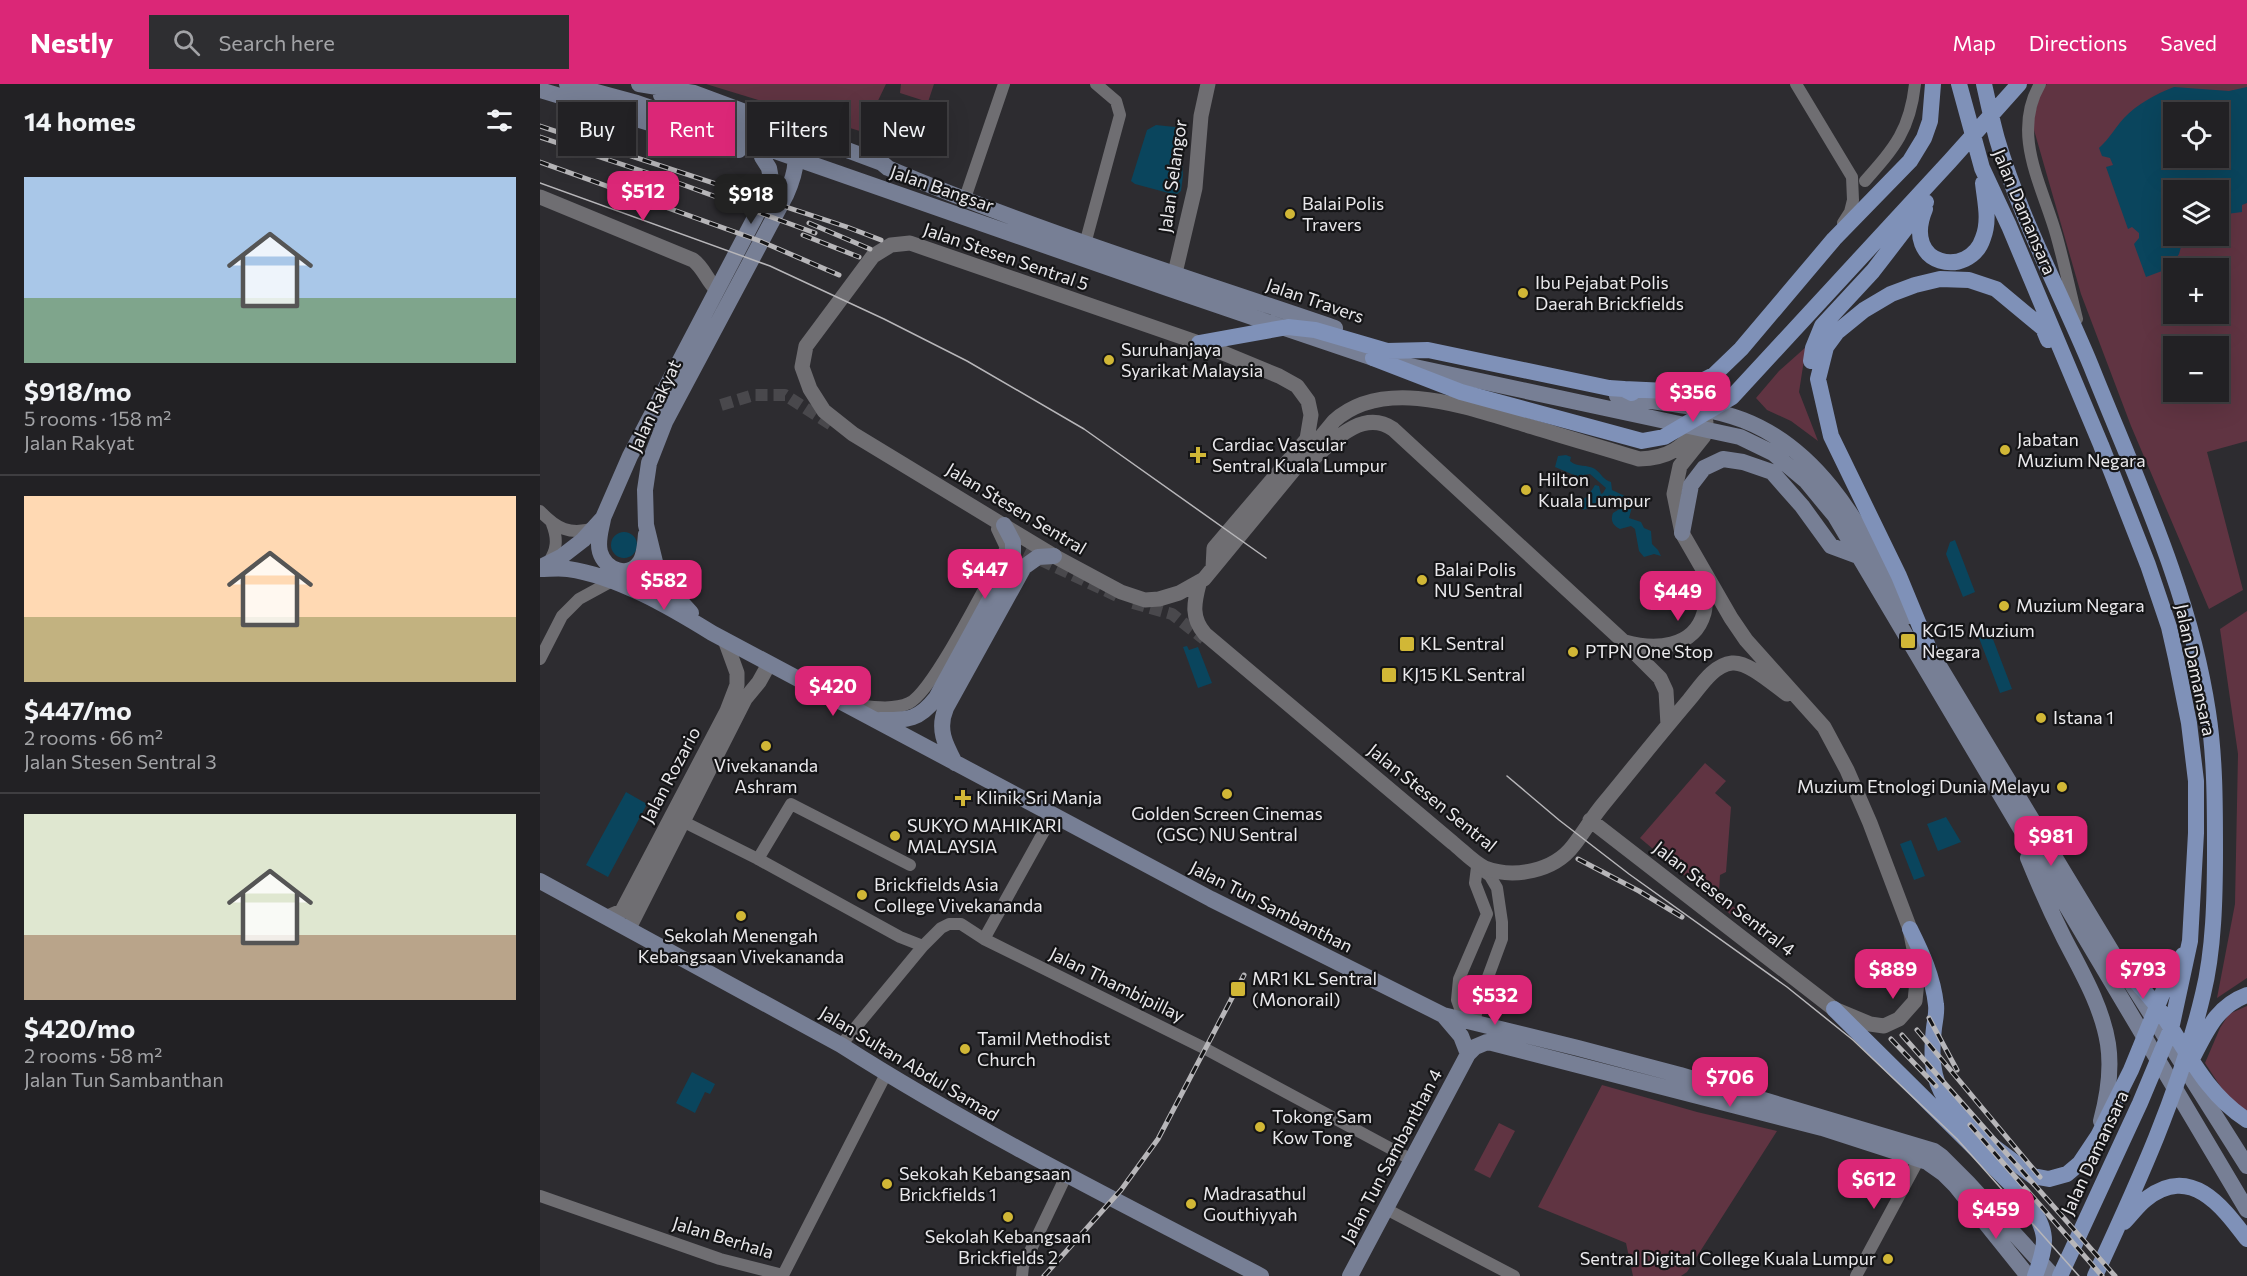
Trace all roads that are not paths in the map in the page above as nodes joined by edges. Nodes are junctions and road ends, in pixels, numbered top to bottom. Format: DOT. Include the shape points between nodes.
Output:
graph roads {
  1 [pos="567,84"];
  2 [pos="1004,84"];
  3 [pos="1096,84"];
  4 [pos="1208,84"];
  5 [pos="1796,84"];
  6 [pos="1915,84"];
  7 [pos="1933,84"];
  8 [pos="1959,84"];
  9 [pos="1984,84"];
  10 [pos="2040,84"];
  11 [pos="643,85"];
  12 [pos="2016,88"];
  13 [pos="540,90"];
  14 [pos="747,125"];
  15 [pos="1916,152"];
  16 [pos="766,156"];
  17 [pos="788,156"];
  18 [pos="808,156"];
  19 [pos="839,156"];
  20 [pos="762,157"];
  21 [pos="1950,161"];
  22 [pos="888,168"];
  23 [pos="1982,168"];
  24 [pos="812,176"];
  25 [pos="1852,177"];
  26 [pos="1865,181"];
  27 [pos="779,190"];
  28 [pos="1930,196"];
  29 [pos="540,197"];
  30 [pos="964,201"];
  31 [pos="1834,239"];
  32 [pos="1085,244"];
  33 [pos="1175,273"];
  34 [pos="1167,288"];
  35 [pos="717,290"];
  36 [pos="1183,294"];
  37 [pos="1365,339"];
  38 [pos="1199,343"];
  39 [pos="2085,352"];
  40 [pos="1373,358"];
  41 [pos="1721,368"];
  42 [pos="1616,388"];
  43 [pos="1732,397"];
  44 [pos="1652,402"];
  45 [pos="824,411"];
  46 [pos="1742,429"];
  47 [pos="1831,436"];
  48 [pos="2101,445"];
  49 [pos="617,486"];
  50 [pos="1281,486"];
  51 [pos="645,490"];
  52 [pos="540,511"];
  53 [pos="599,523"];
  54 [pos="552,524"];
  55 [pos="646,525"];
  56 [pos="1000,527"];
  57 [pos="1682,533"];
  58 [pos="1046,556"];
  59 [pos="1858,556"];
  60 [pos="543,567"];
  61 [pos="1213,568"];
  62 [pos="1704,572"];
  63 [pos="612,581"];
  64 [pos="1199,584"];
  65 [pos="718,636"];
  66 [pos="1623,641"];
  67 [pos="1930,651"];
  68 [pos="540,658"];
  69 [pos="770,664"];
  70 [pos="958,671"];
  71 [pos="846,704"];
  72 [pos="1806,706"];
  73 [pos="876,720"];
  74 [pos="1668,725"];
  75 [pos="955,763"];
  76 [pos="2008,809"];
  77 [pos="1053,815"];
  78 [pos="676,818"];
  79 [pos="1590,820"];
  80 [pos="758,859"];
  81 [pos="910,865"];
  82 [pos="1478,866"];
  83 [pos="540,881"];
  84 [pos="608,917"];
  85 [pos="629,928"];
  86 [pos="1910,929"];
  87 [pos="984,939"];
  88 [pos="922,946"];
  89 [pos="2118,962"];
  90 [pos="2173,987"];
  91 [pos="2247,995"];
  92 [pos="1834,1009"];
  93 [pos="1443,1015"];
  94 [pos="1470,1023"];
  95 [pos="841,1045"];
  96 [pos="1468,1054"];
  97 [pos="886,1074"];
  98 [pos="2169,1103"];
  99 [pos="2247,1120"];
  100 [pos="2098,1136"];
  101 [pos="1919,1159"];
  102 [pos="1412,1160"];
  103 [pos="2247,1166"];
  104 [pos="1065,1176"];
  105 [pos="540,1196"];
  106 [pos="1386,1209"];
  107 [pos="2247,1210"];
  108 [pos="2116,1230"];
  109 [pos="2247,1239"];
  110 [pos="2040,1275"];
  111 [pos="1022,1276"];
  112 [pos="1261,1276"];
  113 [pos="1350,1276"];
  114 [pos="1514,1276"];
  115 [pos="1856,1276"];
  116 [pos="2095,1276"];
  1 -- 34 [label="main road, Jalan Bangsar" via="637,103"];
  2 -- 30 [label="street"];
  3 -- 32 [label="street" via="1116,101 1120,115"];
  4 -- 33 [label="street, Jalan Selangor" via="1195,188"];
  5 -- 25 [label="street"];
  6 -- 26 [label="street" via="1899,140"];
  7 -- 15 [label="main road" via="1930,121"];
  8 -- 23 [label="main road, Jalan Damansara"];
  9 -- 39 [label="main road, Jalan Damansara" via="1997,139 2018,197"];
  10 -- 39 [label="street" via="2027,120 2030,158 2056,234"];
  11 -- 14 [label="main road" via="666,98"];
  11 -- 22 [label="main road, Jalan Bangsar" via="694,93"];
  12 -- 21 [label="main road"];
  13 -- 20 [label="main road"];
  15 -- 26 [label="street" via="1887,178"];
  15 -- 31 [label="main road"];
  16 -- 20 [label="main road"];
  17 -- 27 [label="main road"];
  18 -- 24 [label="main road"];
  19 -- 22 [label="main road" via="880,170"];
  20 -- 27 [label="main road"];
  21 -- 28 [label="main road"];
  21 -- 43 [label="main road"];
  22 -- 30 [label="main road, Jalan Travers"];
  23 -- 28 [label="main road" via="1986,230 1971,256 1944,262 1926,252 1918,231"];
  23 -- 48 [label="main road, Jalan Damansara"];
  24 -- 27 [label="main road"];
  24 -- 36 [label="main road" via="1104,275"];
  25 -- 26 [label="street"];
  25 -- 31 [label="street" via="1850,212"];
  27 -- 35 [label="main road, Jalan Rakyat"];
  27 -- 51 [label="main road, Jalan Rakyat" via="746,272 665,422 649,463"];
  28 -- 47 [label="main road" via="1873,271 1822,326 1807,381 1815,412"];
  29 -- 35 [label="street" via="693,260"];
  30 -- 32 [label="main road, Jalan Travers"];
  31 -- 41 [label="main road"];
  32 -- 33 [label="main road, Jalan Travers"];
  33 -- 37 [label="main road, Jalan Travers"];
  34 -- 36 [label="main road, Jalan Travers"];
  35 -- 49 [label="main road, Jalan Rakyat"];
  36 -- 40 [label="main road, Jalan Travers"];
  37 -- 41 [label="main road" via="1530,360 1561,369 1657,383 1692,378"];
  37 -- 44 [label="main road, Jalan Travers" via="1481,370"];
  38 -- 42 [label="main road" via="1288,327 1315,330 1387,351 1428,350"];
  38 -- 45 [label="street, Jalan Stesen Sentral 5" via="910,243 900,243 882,249 866,264 806,346 802,368"];
  38 -- 61 [label="street" via="1297,386 1308,401 1311,415 1307,439 1214,548"];
  39 -- 98 [label="main road, Jalan Damansara" via="2172,568 2204,687 2212,743 2212,933 2204,991"];
  40 -- 43 [label="main road" via="1461,393 1642,441 1664,437"];
  40 -- 46 [label="main road, Jalan Travers"];
  41 -- 42 [label="main road" via="1706,380 1682,390"];
  42 -- 44 [label="main road"];
  43 -- 50 [label="street, Jalan Stesen Sentral" via="1667,456 1639,459 1426,399 1370,401 1345,411"];
  43 -- 57 [label="street" via="1680,466 1674,494"];
  44 -- 46 [label="main road, Jalan Travers" via="1704,410"];
  45 -- 56 [label="street, Jalan Stesen Sentral" via="853,434"];
  46 -- 59 [label="main road" via="1806,481 1835,516"];
  46 -- 67 [label="main road" via="1790,447 1835,491"];
  47 -- 48 [label="main road" via="1818,379 1826,347 1837,332 1864,310 1892,294 1940,279 1969,280 1996,289 2043,328 2074,398"];
  47 -- 67 [label="main road" via="1899,576"];
  48 -- 90 [label="main road, Jalan Damansara" via="2161,603 2186,705 2196,781 2196,833 2190,941"];
  49 -- 51 [label="main road" via="632,483"];
  49 -- 53 [label="main road, Jalan Rakyat"];
  50 -- 61 [label="street, Jalan Stesen Sentral"];
  50 -- 66 [label="street, Jalan Stesen Sentral" via="1350,429 1366,421 1385,424"];
  51 -- 55 [label="main road, Jalan Rakyat"];
  52 -- 54 [label="street"];
  53 -- 54 [label="street" via="582,532 566,531"];
  53 -- 55 [label="main road" via="600,552 607,566 620,572 639,564"];
  53 -- 60 [label="main road, Jalan Rakyat" via="576,546"];
  54 -- 60 [label="street" via="556,546"];
  55 -- 65 [label="main road, Jalan Rakyat" via="664,580 679,602"];
  56 -- 58 [label="street, Jalan Stesen Sentral"];
  56 -- 70 [label="main road" via="1013,542 1013,557"];
  56 -- 71 [label="street" via="1006,548 921,694 906,705 894,707"];
  57 -- 59 [label="main road" via="1691,485 1704,468 1723,459 1772,472 1831,546"];
  57 -- 62 [label="street"];
  58 -- 64 [label="street, Jalan Stesen Sentral" via="1145,600 1167,597"];
  58 -- 70 [label="main road" via="1024,567"];
  59 -- 76 [label="main road"];
  60 -- 63 [label="main road, Jalan Tun Sambanthan"];
  61 -- 64 [label="street, Jalan Stesen Sentral"];
  62 -- 66 [label="street" via="1704,614 1684,639 1654,647"];
  62 -- 72 [label="street" via="1746,639"];
  63 -- 65 [label="main road, Jalan Tun Sambanthan" via="673,609"];
  63 -- 68 [label="street" via="579,599 562,616"];
  64 -- 82 [label="street, Jalan Stesen Sentral" via="1194,601 1198,627"];
  65 -- 69 [label="main road, Jalan Tun Sambanthan"];
  65 -- 78 [label="street, Jalan Rozario" via="737,673 737,685"];
  66 -- 74 [label="street, Jalan Stesen Sentral" via="1660,678 1666,691"];
  67 -- 89 [label="main road"];
  69 -- 71 [label="main road, Jalan Tun Sambanthan"];
  69 -- 78 [label="street, Jalan Rozario" via="745,699"];
  70 -- 73 [label="main road" via="926,711 913,719"];
  70 -- 75 [label="main road" via="941,731"];
  71 -- 73 [label="main road, Jalan Tun Sambanthan"];
  72 -- 74 [label="street, Jalan Stesen Sentral" via="1744,664 1733,663 1712,673"];
  72 -- 86 [label="street" via="1824,727 1847,770"];
  73 -- 75 [label="main road, Jalan Tun Sambanthan"];
  74 -- 79 [label="street, Jalan Stesen Sentral"];
  75 -- 77 [label="main road, Jalan Tun Sambanthan"];
  76 -- 100 [label="main road" via="2045,900 2088,985 2108,1042 2110,1072"];
  76 -- 107 [label="main road"];
  77 -- 87 [label="street"];
  77 -- 93 [label="main road, Jalan Tun Sambanthan"];
  78 -- 80 [label="street"];
  78 -- 84 [label="street, Jalan Rozario" via="622,911"];
  78 -- 85 [label="street, Jalan Rozario"];
  79 -- 82 [label="street, Jalan Stesen Sentral" via="1572,848 1557,862 1521,872"];
  79 -- 92 [label="street, Jalan Stesen Sentral 4"];
  80 -- 81 [label="street" via="791,804"];
  80 -- 88 [label="street"];
  82 -- 94 [label="street" via="1475,882 1487,914 1459,979 1457,999"];
  82 -- 94 [label="street" via="1497,888 1503,933"];
  83 -- 84 [label="main road, Jalan Sultan Abdul Samad"];
  84 -- 85 [label="main road, Jalan Sultan Abdul Samad"];
  85 -- 95 [label="main road, Jalan Sultan Abdul Samad"];
  86 -- 92 [label="street, Jalan Stesen Sentral 4" via="1917,981 1914,1001 1899,1019 1884,1026 1870,1024"];
  86 -- 100 [label="main road" via="1929,972 1936,1006 1931,1056 1937,1083 1946,1100 1994,1147 2033,1176 2049,1179 2067,1174 2080,1163"];
  87 -- 88 [label="street, Jalan Thambipillay" via="961,924 949,924"];
  87 -- 102 [label="street, Jalan Thambipillay" via="1202,1047"];
  88 -- 95 [label="street, Jalan Thambipillay"];
  89 -- 99 [label="main road" via="2159,1009 2209,1088"];
  89 -- 103 [label="main road"];
  90 -- 100 [label="main road"];
  90 -- 110 [label="main road, Jalan Damansara" via="2171,1029 2090,1212"];
  91 -- 98 [label="main road" via="2227,1004 2212,1020"];
  92 -- 110 [label="main road" via="2028,1201 2042,1222 2045,1250"];
  93 -- 94 [label="main road, Jalan Tun Sambanthan"];
  93 -- 96 [label="main road" via="1461,1036"];
  94 -- 110 [label="main road, Jalan Tun Sambanthan" via="1680,1075 1934,1151 1968,1183"];
  95 -- 97 [label="main road, Jalan Sultan Abdul Samad"];
  96 -- 101 [label="main road" via="1487,1042 1535,1053 1822,1128"];
  96 -- 102 [label="main road, Jalan Tun Sambanthan 4"];
  97 -- 104 [label="main road, Jalan Sultan Abdul Samad"];
  97 -- 105 [label="street, Jalan Berhala" via="783,1275 720,1259"];
  98 -- 108 [label="main road, Jalan Damansara"];
  101 -- 110 [label="main road" via="1934,1166 1955,1185"];
  101 -- 115 [label="street"];
  102 -- 106 [label="main road, Jalan Tun Sambanthan 4"];
  104 -- 111 [label="street" via="1032,1245"];
  104 -- 112 [label="main road, Jalan Sultan Abdul Samad"];
  106 -- 113 [label="main road, Jalan Tun Sambanthan 4"];
  106 -- 114 [label="street"];
  108 -- 109 [label="main road" via="2146,1199 2183,1186 2197,1188 2217,1203"];
  108 -- 116 [label="main road, Jalan Damansara"];
}
